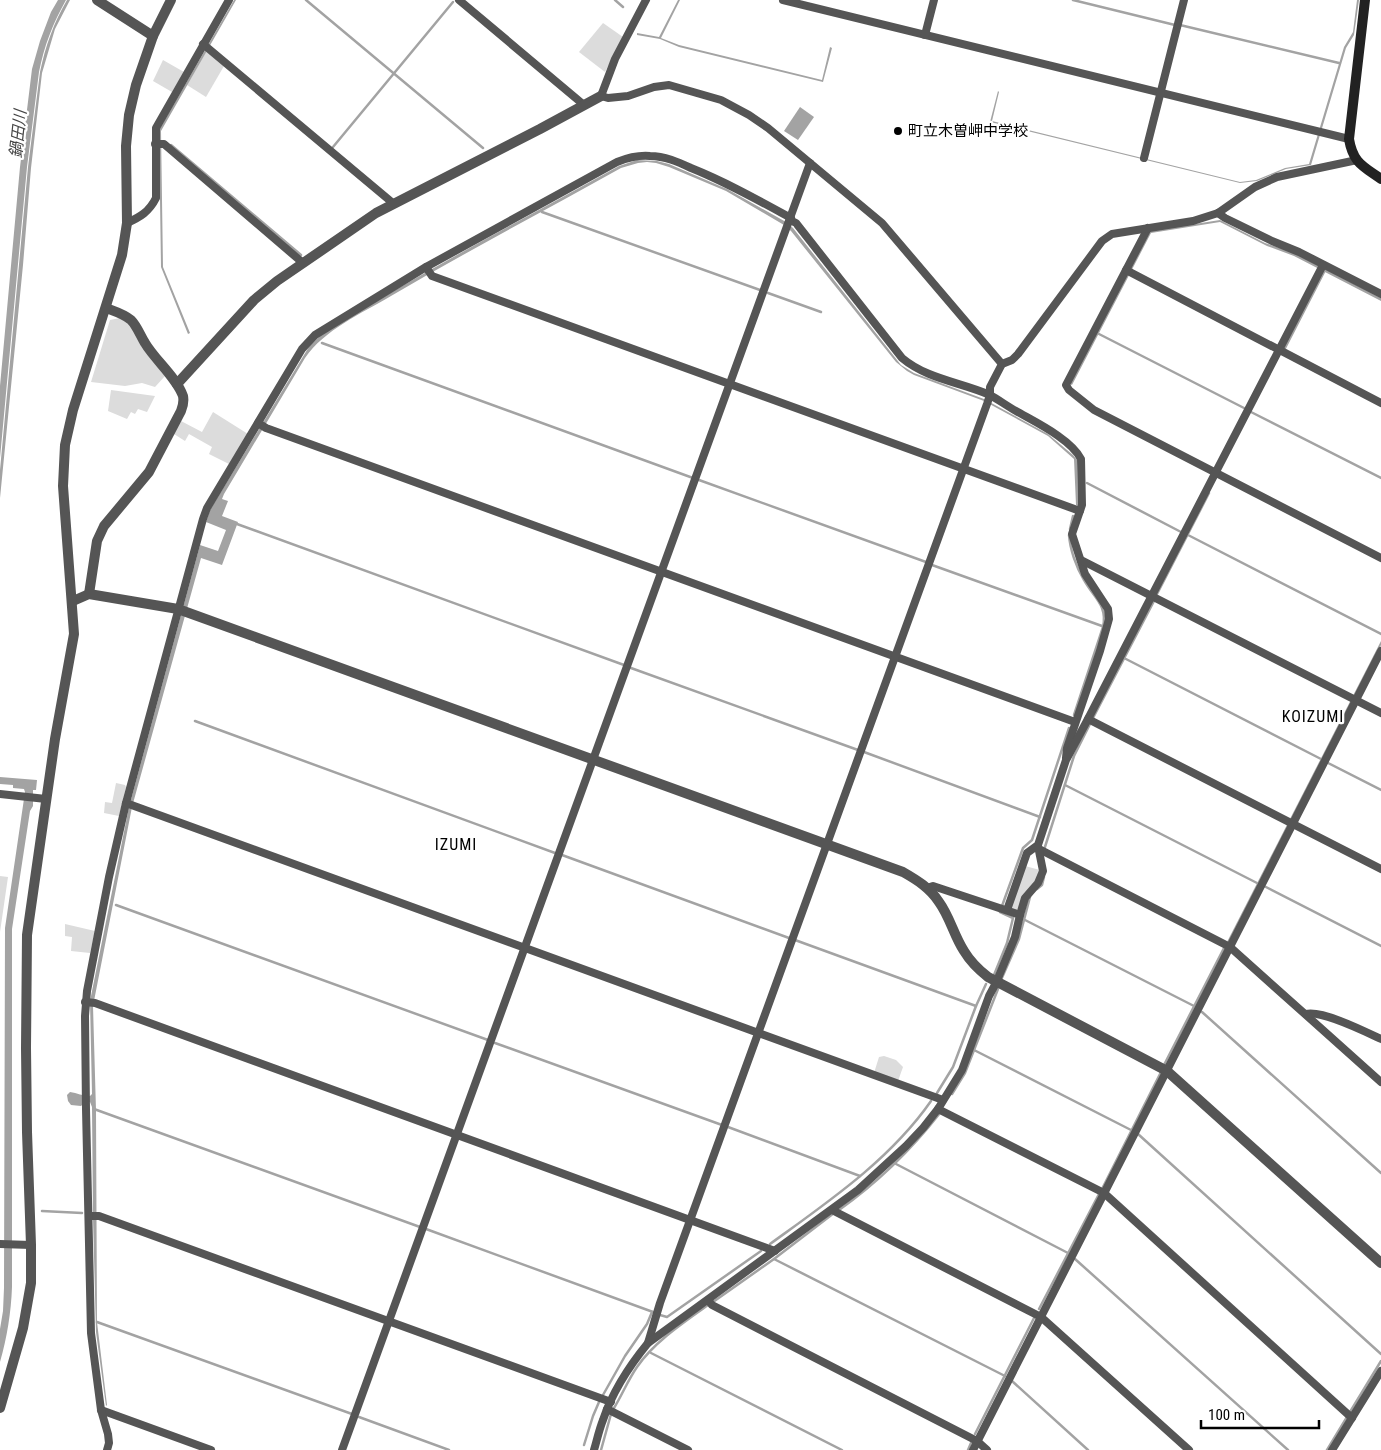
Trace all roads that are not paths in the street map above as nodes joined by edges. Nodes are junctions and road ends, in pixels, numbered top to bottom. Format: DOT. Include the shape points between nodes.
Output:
graph roads {
  1 [pos="97,0"];
  2 [pos="172,0"];
  3 [pos="229,0"];
  4 [pos="459,0"];
  5 [pos="646,0"];
  6 [pos="783,0"];
  7 [pos="934,0"];
  8 [pos="1184,0"];
  9 [pos="1364,0"];
  10 [pos="925,35"];
  11 [pos="153,36"];
  12 [pos="206,46"];
  13 [pos="1161,92"];
  14 [pos="600,96"];
  15 [pos="584,105"];
  16 [pos="1349,139"];
  17 [pos="159,144"];
  18 [pos="1144,158"];
  19 [pos="1357,160"];
  20 [pos="810,164"];
  21 [pos="1381,179"];
  22 [pos="394,204"];
  23 [pos="1218,213"];
  24 [pos="789,222"];
  25 [pos="127,223"];
  26 [pos="1148,228"];
  27 [pos="303,263"];
  28 [pos="1322,267"];
  29 [pos="428,271"];
  30 [pos="1129,272"];
  31 [pos="1381,294"];
  32 [pos="106,308"];
  33 [pos="1279,349"];
  34 [pos="1002,364"];
  35 [pos="178,384"];
  36 [pos="730,385"];
  37 [pos="989,399"];
  38 [pos="1381,403"];
  39 [pos="262,425"];
  40 [pos="964,469"];
  41 [pos="1216,472"];
  42 [pos="1080,511"];
  43 [pos="1381,558"];
  44 [pos="1081,560"];
  45 [pos="662,572"];
  46 [pos="89,594"];
  47 [pos="1152,596"];
  48 [pos="72,602"];
  49 [pos="182,610"];
  50 [pos="1381,652"];
  51 [pos="895,657"];
  52 [pos="1354,699"];
  53 [pos="1381,713"];
  54 [pos="1088,719"];
  55 [pos="1076,722"];
  56 [pos="593,760"];
  57 [pos="1066,760"];
  58 [pos="0,794"];
  59 [pos="41,798"];
  60 [pos="130,804"];
  61 [pos="1290,823"];
  62 [pos="826,845"];
  63 [pos="1041,849"];
  64 [pos="1381,869"];
  65 [pos="926,888"];
  66 [pos="1007,910"];
  67 [pos="1020,915"];
  68 [pos="1230,947"];
  69 [pos="524,948"];
  70 [pos="996,983"];
  71 [pos="90,1002"];
  72 [pos="1306,1014"];
  73 [pos="759,1033"];
  74 [pos="1381,1038"];
  75 [pos="1167,1071"];
  76 [pos="1381,1082"];
  77 [pos="943,1100"];
  78 [pos="938,1108"];
  79 [pos="457,1136"];
  80 [pos="1104,1193"];
  81 [pos="832,1210"];
  82 [pos="93,1216"];
  83 [pos="691,1220"];
  84 [pos="2,1244"];
  85 [pos="31,1244"];
  86 [pos="775,1251"];
  87 [pos="1381,1262"];
  88 [pos="708,1300"];
  89 [pos="1041,1317"];
  90 [pos="389,1322"];
  91 [pos="648,1343"];
  92 [pos="1381,1371"];
  93 [pos="609,1405"];
  94 [pos="0,1408"];
  95 [pos="101,1410"];
  96 [pos="1350,1416"];
  97 [pos="977,1441"];
  98 [pos="107,1450"];
  99 [pos="211,1450"];
  100 [pos="342,1450"];
  101 [pos="594,1450"];
  102 [pos="688,1450"];
  103 [pos="973,1450"];
  104 [pos="987,1450"];
  105 [pos="1189,1450"];
  106 [pos="1332,1450"];
  1 -- 11 [label="street"];
  2 -- 11 [label="street"];
  3 -- 12 [label="street"];
  4 -- 15 [label="street"];
  5 -- 14 [label="street"];
  6 -- 10 [label="street"];
  7 -- 10 [label="street"];
  8 -- 13 [label="street"];
  9 -- 16 [label="main road"];
  10 -- 13 [label="street"];
  11 -- 25 [label="street" via="129,115"];
  12 -- 17 [label="street" via="156,128"];
  12 -- 22 [label="street"];
  13 -- 16 [label="street"];
  13 -- 18 [label="street"];
  14 -- 15 [label="street"];
  14 -- 20 [label="street" via="628,96 663,85 709,96 768,128"];
  15 -- 22 [label="street"];
  16 -- 19 [label="main road"];
  17 -- 25 [label="street" via="156,198 145,214"];
  17 -- 27 [label="street"];
  19 -- 21 [label="main road"];
  19 -- 23 [label="street" via="1276,177"];
  20 -- 24 [label="street"];
  20 -- 34 [label="street" via="882,223"];
  22 -- 27 [label="street"];
  23 -- 26 [label="street" via="1193,221"];
  23 -- 28 [label="street" via="1264,238 1299,252"];
  24 -- 29 [label="street" via="723,181 673,160 633,157 616,162"];
  24 -- 36 [label="street"];
  24 -- 37 [label="street" via="796,223 906,361 917,369"];
  25 -- 32 [label="street" via="122,255"];
  26 -- 30 [label="street"];
  26 -- 34 [label="street" via="1117,232 1102,241 1018,354"];
  27 -- 35 [label="street" via="254,300"];
  28 -- 31 [label="street"];
  28 -- 33 [label="street"];
  29 -- 36 [label="street"];
  29 -- 39 [label="street" via="315,334 302,349"];
  30 -- 33 [label="street"];
  30 -- 41 [label="street" via="1066,385 1094,410"];
  32 -- 35 [label="street" via="135,324 156,359"];
  32 -- 48 [label="street" via="65,445 64,486"];
  33 -- 38 [label="street"];
  33 -- 41 [label="street"];
  34 -- 37 [label="street" via="990,387"];
  35 -- 46 [label="street" via="184,398 181,411 149,472 104,526 96,541"];
  36 -- 40 [label="street"];
  36 -- 45 [label="street"];
  37 -- 40 [label="street"];
  37 -- 42 [label="street" via="1057,436 1075,450 1080,459"];
  39 -- 45 [label="street"];
  39 -- 49 [label="street" via="207,508"];
  40 -- 42 [label="street"];
  40 -- 51 [label="street"];
  41 -- 43 [label="street"];
  41 -- 47 [label="street"];
  42 -- 44 [label="street" via="1072,534"];
  44 -- 47 [label="street"];
  44 -- 55 [label="street" via="1089,582 1108,609 1109,619"];
  45 -- 51 [label="street"];
  45 -- 56 [label="street"];
  46 -- 48 [label="street"];
  46 -- 49 [label="street"];
  47 -- 52 [label="street"];
  47 -- 54 [label="street"];
  48 -- 59 [label="street" via="74,634"];
  49 -- 56 [label="street"];
  49 -- 60 [label="street"];
  50 -- 52 [label="street"];
  51 -- 55 [label="street"];
  51 -- 62 [label="street"];
  52 -- 53 [label="street"];
  52 -- 61 [label="street"];
  54 -- 57 [label="street"];
  54 -- 61 [label="street"];
  55 -- 57 [label="street"];
  56 -- 62 [label="street"];
  56 -- 69 [label="street"];
  57 -- 63 [label="street"];
  58 -- 59 [label="street"];
  59 -- 85 [label="street" via="27,935"];
  60 -- 69 [label="street"];
  60 -- 71 [label="street" via="109,877"];
  61 -- 64 [label="street"];
  61 -- 68 [label="street"];
  62 -- 65 [label="street" via="903,872"];
  62 -- 73 [label="street"];
  63 -- 66 [label="street" via="1027,853"];
  63 -- 67 [label="street" via="1042,871 1038,883 1025,898"];
  63 -- 68 [label="street"];
  65 -- 66 [label="street" via="933,886"];
  65 -- 70 [label="street" via="940,902 968,957"];
  66 -- 67 [label="street"];
  67 -- 70 [label="street" via="1015,937"];
  68 -- 72 [label="street"];
  68 -- 75 [label="street"];
  69 -- 73 [label="street"];
  69 -- 79 [label="street"];
  70 -- 75 [label="street"];
  70 -- 77 [label="street" via="962,1070"];
  71 -- 79 [label="street"];
  71 -- 82 [label="street" via="86,1103"];
  72 -- 74 [label="street" via="1324,1015"];
  72 -- 76 [label="street"];
  73 -- 77 [label="street"];
  73 -- 83 [label="street"];
  75 -- 80 [label="street"];
  75 -- 87 [label="street"];
  77 -- 78 [label="street"];
  78 -- 80 [label="street"];
  78 -- 81 [label="street" via="906,1146"];
  79 -- 83 [label="street"];
  79 -- 90 [label="street"];
  80 -- 89 [label="street"];
  80 -- 96 [label="street"];
  81 -- 86 [label="street"];
  81 -- 89 [label="street"];
  82 -- 90 [label="street"];
  82 -- 95 [label="street" via="91,1333"];
  83 -- 86 [label="street"];
  83 -- 91 [label="street"];
  84 -- 85 [label="street"];
  85 -- 94 [label="street" via="30,1283 22,1328"];
  86 -- 88 [label="street"];
  88 -- 91 [label="street"];
  88 -- 97 [label="street" via="712,1305"];
  89 -- 97 [label="street"];
  89 -- 105 [label="street"];
  90 -- 93 [label="street"];
  90 -- 100 [label="street"];
  91 -- 93 [label="street" via="632,1362"];
  92 -- 96 [label="street"];
  93 -- 101 [label="street"];
  93 -- 102 [label="street"];
  95 -- 98 [label="street" via="108,1434"];
  95 -- 99 [label="street"];
  96 -- 106 [label="street"];
  97 -- 103 [label="street"];
  97 -- 104 [label="street"];
}
